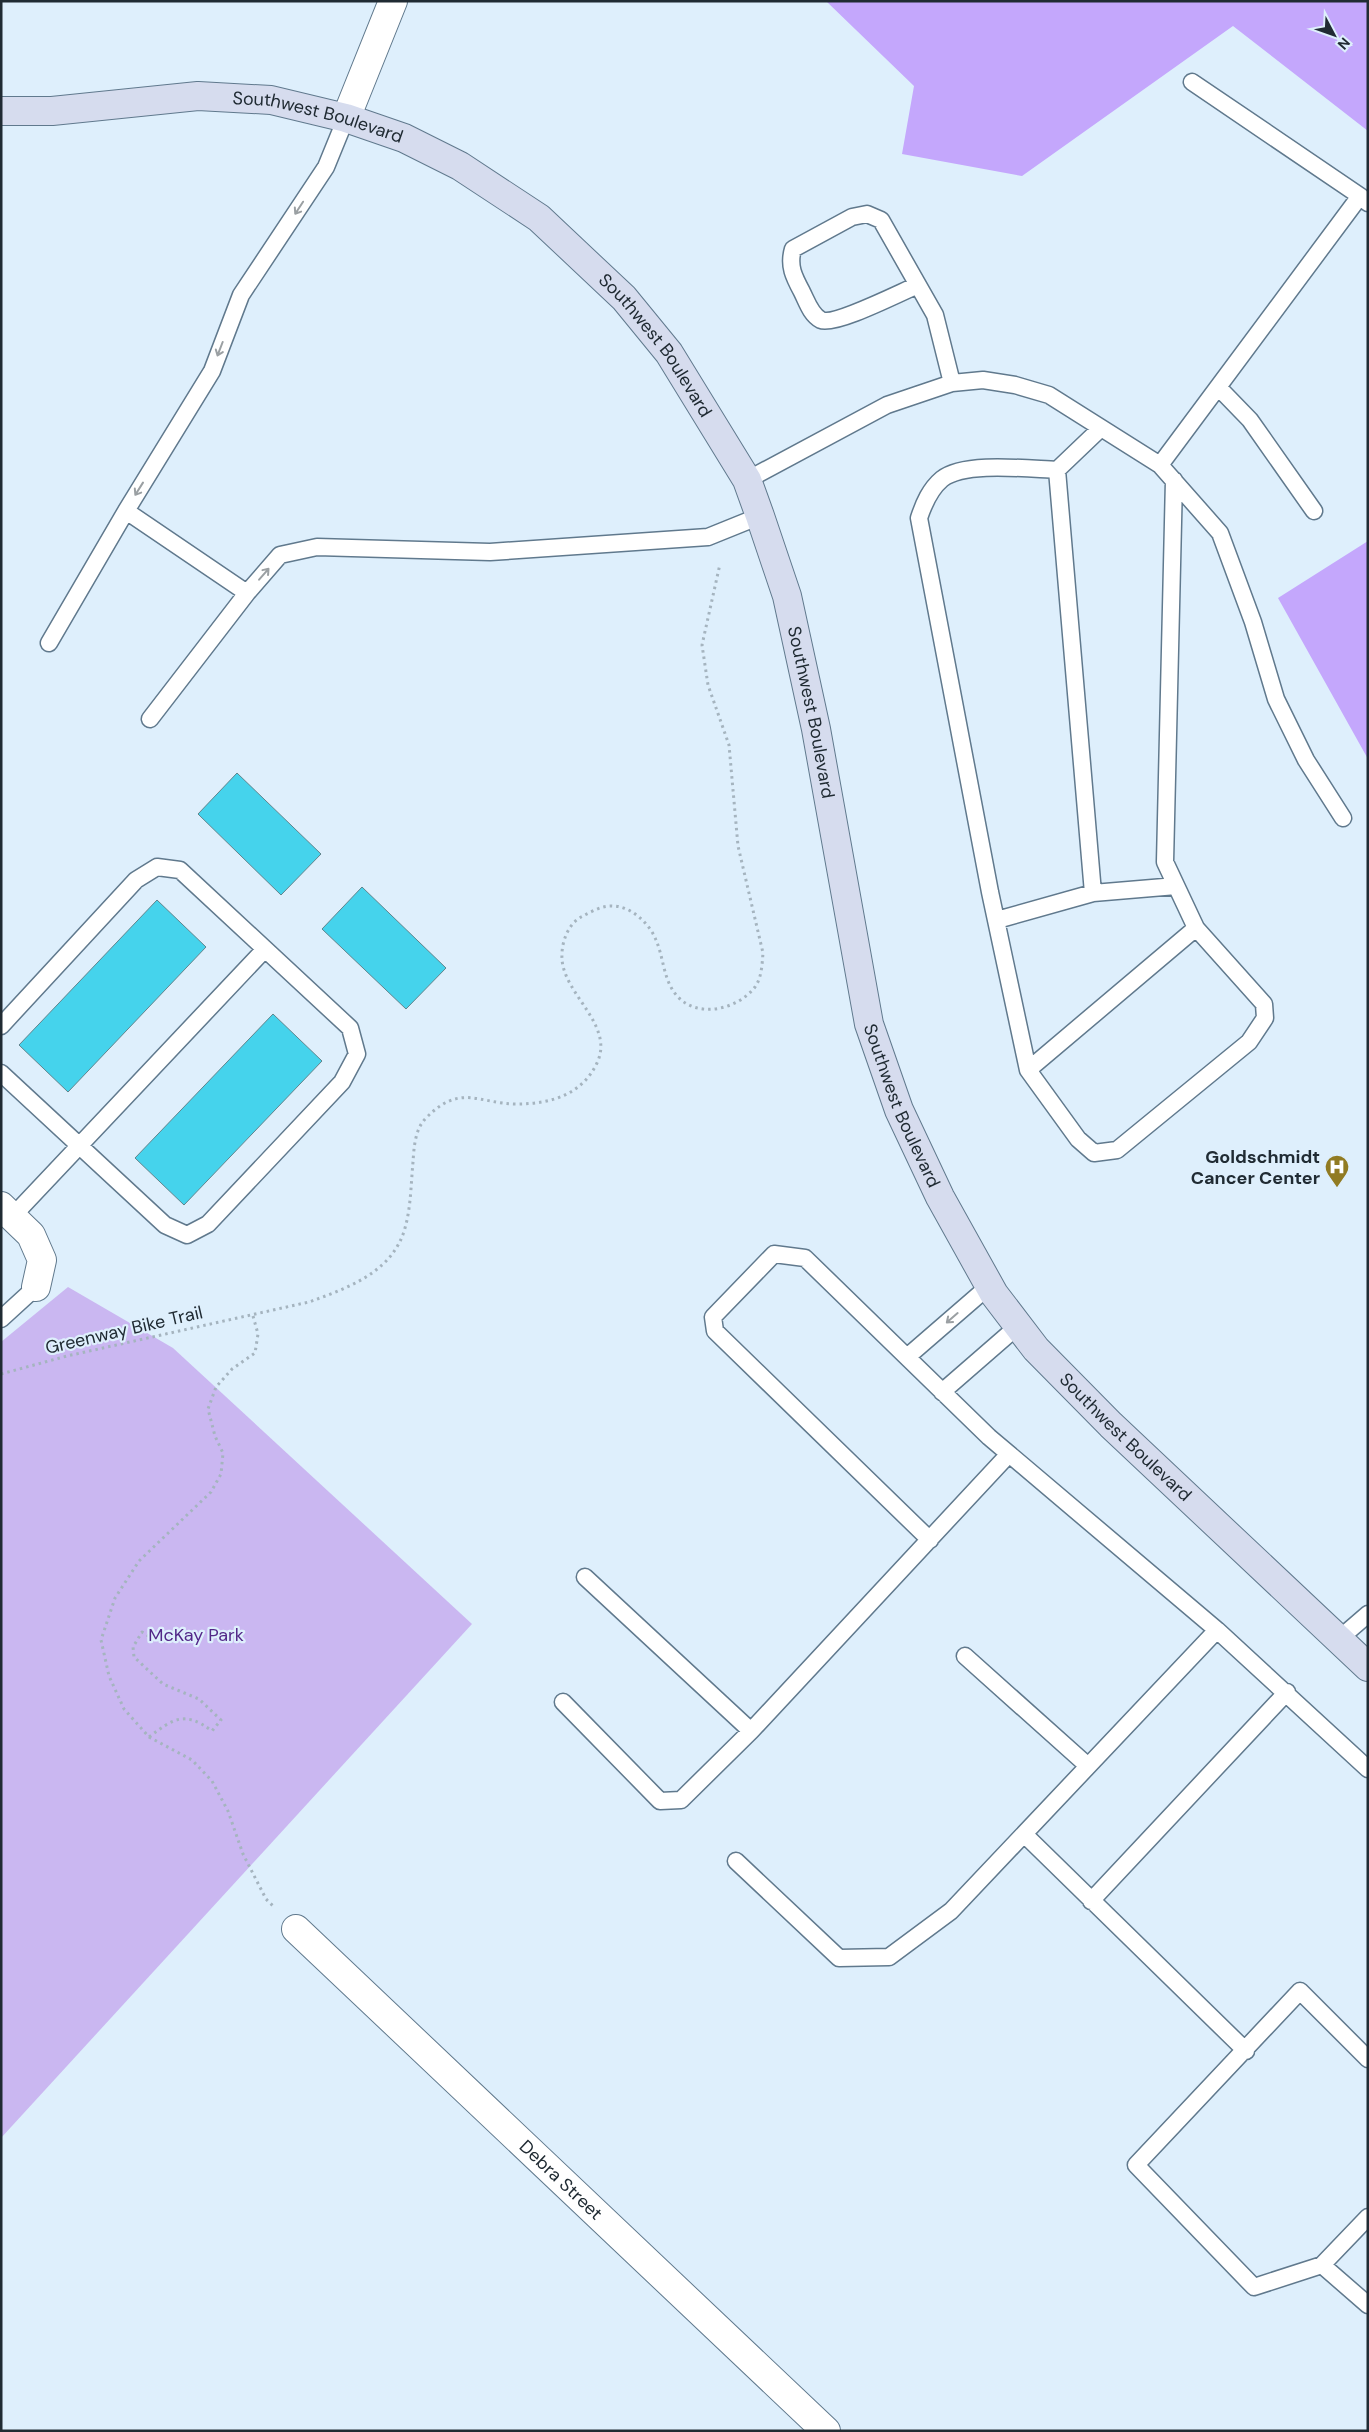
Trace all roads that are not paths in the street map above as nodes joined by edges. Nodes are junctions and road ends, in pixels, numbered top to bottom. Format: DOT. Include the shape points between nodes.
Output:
graph roads {
  1 [pos="393,1"];
  2 [pos="1192,82"];
  3 [pos="1,111"];
  4 [pos="346,118"];
  5 [pos="1364,199"];
  6 [pos="918,285"];
  7 [pos="952,383"];
  8 [pos="1218,387"];
  9 [pos="1101,428"];
  10 [pos="1160,465"];
  11 [pos="1057,470"];
  12 [pos="747,480"];
  13 [pos="1174,480"];
  14 [pos="126,511"];
  15 [pos="1314,511"];
  16 [pos="760,516"];
  17 [pos="247,593"];
  18 [pos="50,643"];
  19 [pos="150,719"];
  20 [pos="1343,818"];
  21 [pos="1176,886"];
  22 [pos="1093,893"];
  23 [pos="997,920"];
  24 [pos="1196,928"];
  25 [pos="265,949"];
  26 [pos="1,1026"];
  27 [pos="1028,1070"];
  28 [pos="1,1073"];
  29 [pos="79,1145"];
  30 [pos="6,1212"];
  31 [pos="989,1286"];
  32 [pos="36,1287"];
  33 [pos="1,1319"];
  34 [pos="1018,1326"];
  35 [pos="907,1357"];
  36 [pos="942,1392"];
  37 [pos="1009,1454"];
  38 [pos="930,1540"];
  39 [pos="584,1577"];
  40 [pos="1368,1614"];
  41 [pos="1217,1630"];
  42 [pos="1339,1639"];
  43 [pos="966,1656"];
  44 [pos="1368,1667"];
  45 [pos="1287,1692"];
  46 [pos="563,1702"];
  47 [pos="752,1731"];
  48 [pos="1088,1766"];
  49 [pos="1368,1769"];
  50 [pos="1024,1834"];
  51 [pos="736,1861"];
  52 [pos="1091,1901"];
  53 [pos="296,1929"];
  54 [pos="1246,2051"];
  55 [pos="1368,2059"];
  56 [pos="1367,2220"];
  57 [pos="1322,2265"];
  58 [pos="1368,2305"];
  59 [pos="826,2431"];
  1 -- 4 [label="street"];
  2 -- 5 [label="lane"];
  3 -- 4 [label="main road, Southwest Boulevard" via="52,111 198,96 271,100"];
  4 -- 12 [label="main road, Southwest Boulevard" via="404,138 460,166 539,218 624,298 669,353"];
  4 -- 14 [label="lane, one-way" via="326,167 241,295 212,371"];
  5 -- 8 [label="lane"];
  6 -- 6 [label="lane" via="881,220 867,214 852,217 793,249 790,260 793,274 814,315 823,321 838,319"];
  6 -- 7 [label="lane" via="935,315"];
  7 -- 9 [label="lane" via="983,380 1015,384 1050,395"];
  7 -- 12 [label="lane" via="887,405"];
  8 -- 10 [label="lane"];
  8 -- 15 [label="lane" via="1250,420"];
  9 -- 10 [label="lane"];
  9 -- 11 [label="lane"];
  10 -- 13 [label="lane"];
  11 -- 22 [label="lane"];
  11 -- 23 [label="lane" via="971,468 943,478 925,499 919,518"];
  12 -- 16 [label="main road, Southwest Boulevard"];
  13 -- 20 [label="lane" via="1220,533 1253,622 1276,699 1306,760"];
  13 -- 21 [label="lane" via="1165,862"];
  14 -- 17 [label="lane"];
  14 -- 18 [label="lane"];
  17 -- 16 [label="lane, one-way" via="280,555 317,547 490,552 708,537"];
  16 -- 31 [label="main road, Southwest Boulevard" via="788,596 816,729 869,1024 898,1110 940,1197"];
  17 -- 19 [label="lane"];
  21 -- 22 [label="lane"];
  21 -- 24 [label="lane"];
  22 -- 23 [label="lane"];
  23 -- 27 [label="lane"];
  24 -- 27 [label="lane"];
  24 -- 27 [label="lane" via="1264,1004 1265,1018 1249,1042 1117,1150 1102,1152 1094,1153 1078,1139"];
  25 -- 26 [label="lane" via="180,870 157,867 136,880"];
  25 -- 29 [label="lane"];
  25 -- 29 [label="lane" via="350,1028 357,1054 342,1082 208,1224 186,1235 165,1225"];
  28 -- 29 [label="lane"];
  29 -- 30 [label="lane"];
  30 -- 32 [label="street" via="31,1236 42,1260"];
  31 -- 34 [label="main road, Southwest Boulevard"];
  31 -- 35 [label="lane, one-way"];
  32 -- 33 [label="lane"];
  34 -- 36 [label="lane"];
  34 -- 42 [label="main road, Southwest Boulevard" via="1036,1350 1111,1425"];
  35 -- 36 [label="lane"];
  35 -- 38 [label="lane" via="805,1258 774,1254 714,1317 715,1331"];
  36 -- 37 [label="lane"];
  37 -- 38 [label="lane"];
  37 -- 41 [label="lane"];
  38 -- 47 [label="lane"];
  39 -- 47 [label="lane"];
  40 -- 42 [label="lane"];
  41 -- 45 [label="lane"];
  41 -- 48 [label="lane"];
  42 -- 44 [label="main road, Southwest Boulevard"];
  43 -- 48 [label="lane"];
  45 -- 49 [label="lane"];
  45 -- 52 [label="lane"];
  46 -- 47 [label="lane" via="660,1801 681,1800"];
  48 -- 50 [label="lane"];
  50 -- 51 [label="lane" via="951,1911 889,1958 839,1958"];
  50 -- 52 [label="lane"];
  52 -- 54 [label="lane"];
  53 -- 59 [label="street, Debra Street"];
  54 -- 55 [label="lane" via="1300,1992"];
  54 -- 57 [label="lane" via="1136,2165 1254,2287"];
  56 -- 57 [label="lane"];
  57 -- 58 [label="lane"];
}
